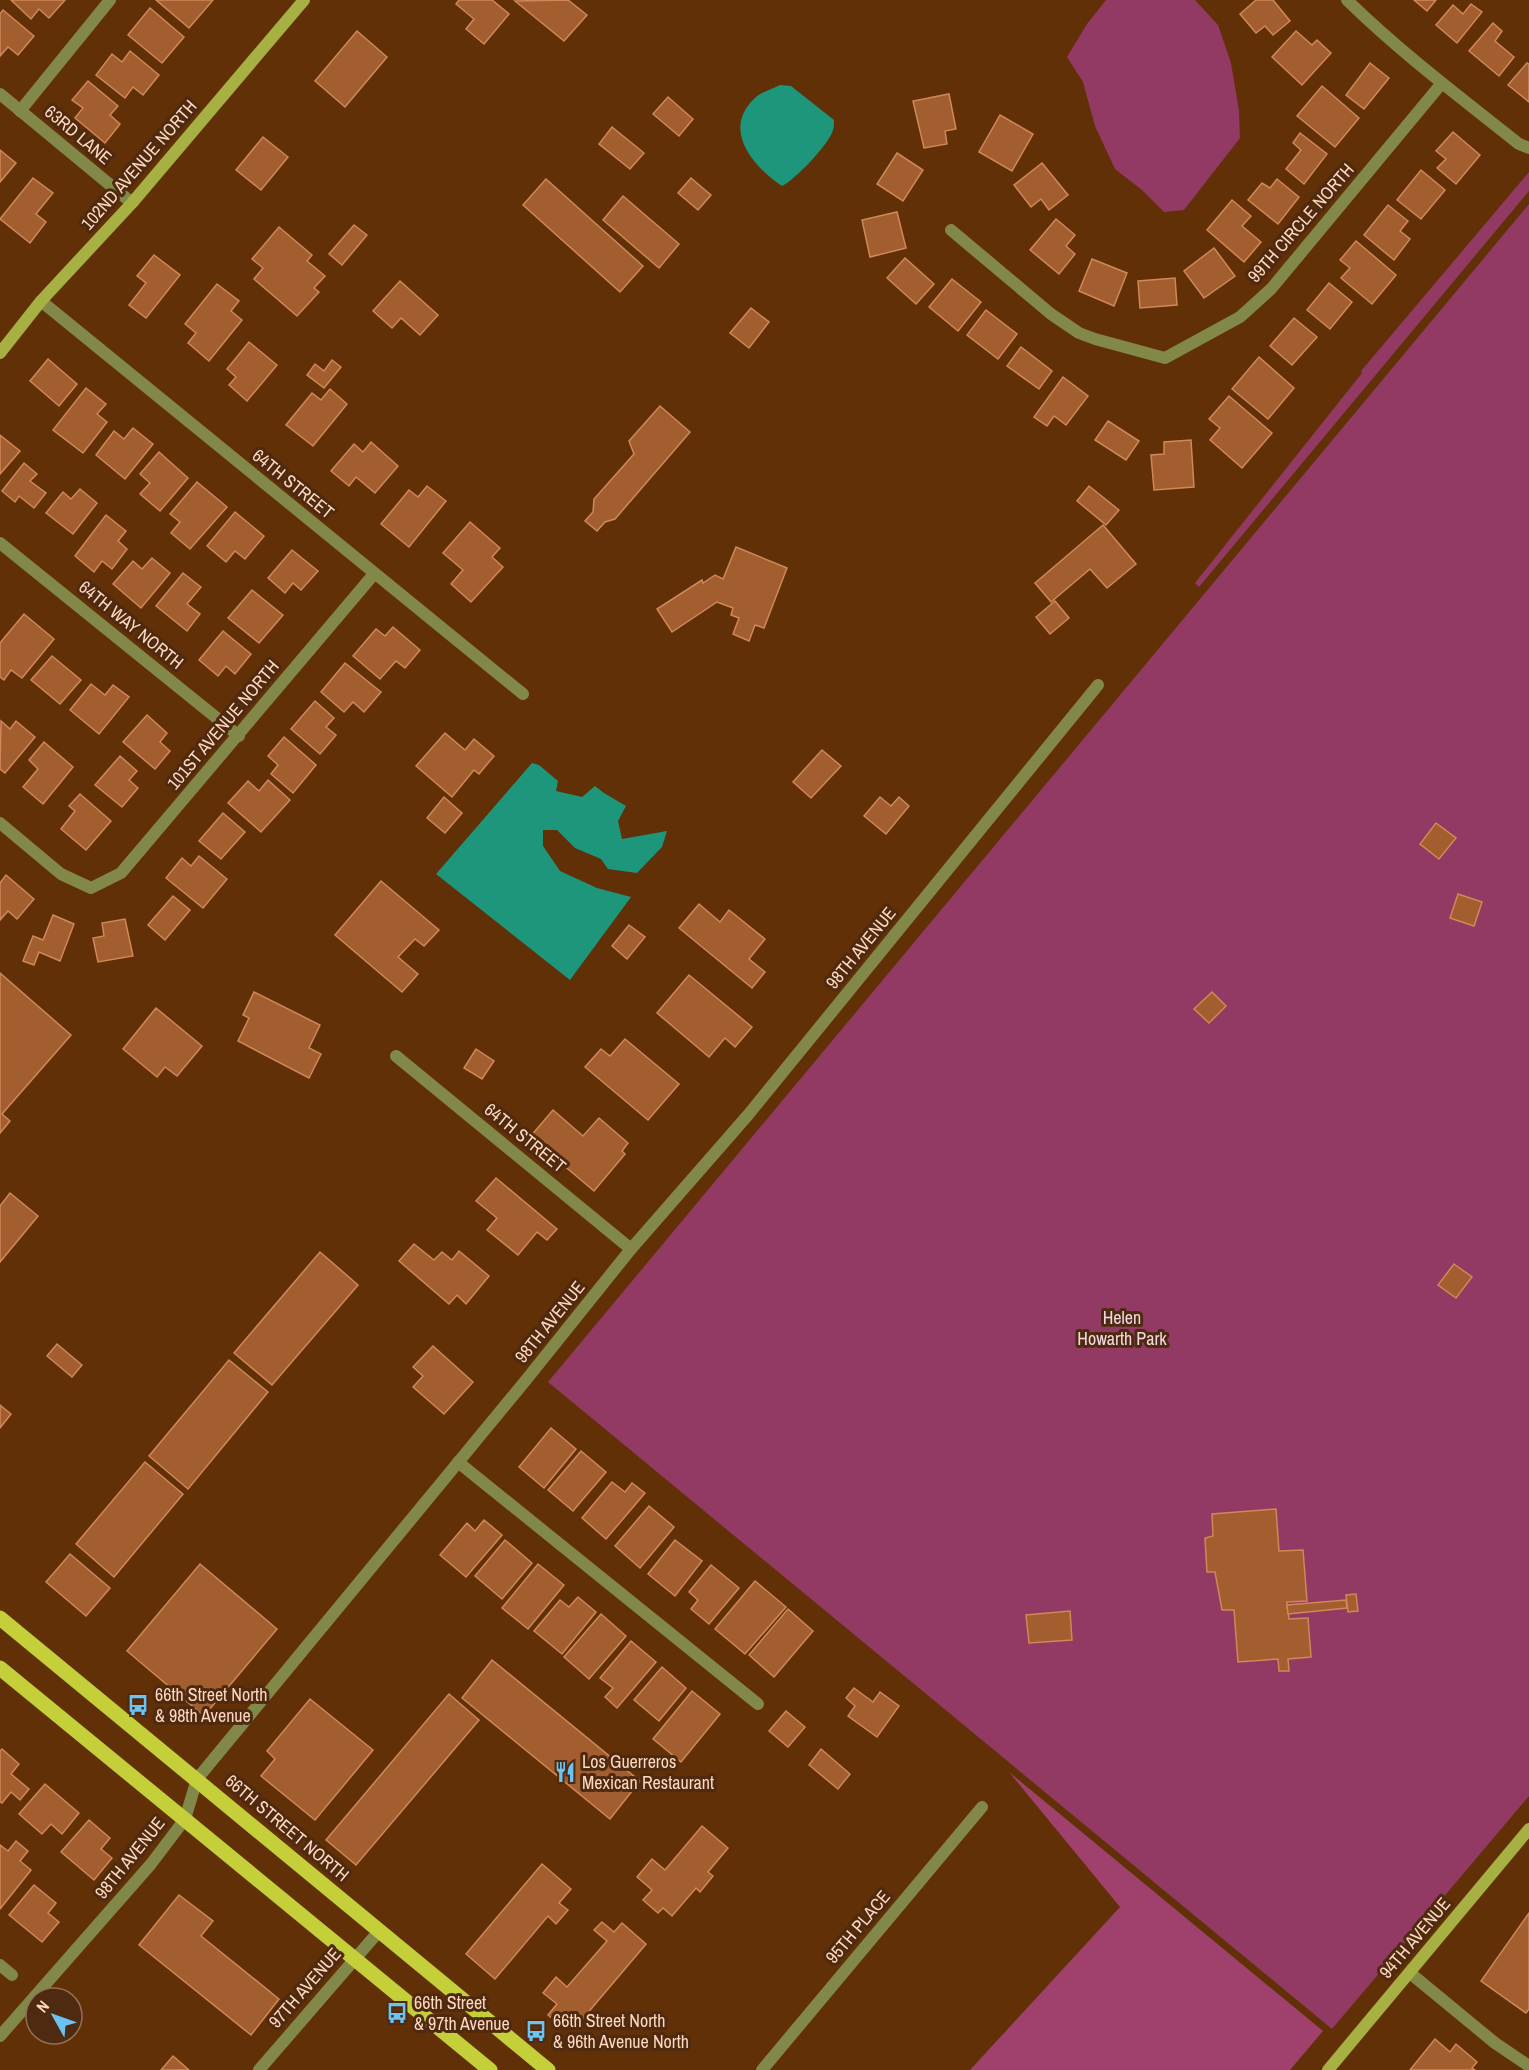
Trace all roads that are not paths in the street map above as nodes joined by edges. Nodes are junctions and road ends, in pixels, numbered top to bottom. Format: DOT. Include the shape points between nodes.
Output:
graph roads {
  1 [pos="110,0"];
  2 [pos="304,0"];
  3 [pos="1347,0"];
  4 [pos="1442,83"];
  5 [pos="0,94"];
  6 [pos="20,111"];
  7 [pos="1529,148"];
  8 [pos="132,203"];
  9 [pos="951,230"];
  10 [pos="41,301"];
  11 [pos="0,353"];
  12 [pos="0,543"];
  13 [pos="374,574"];
  14 [pos="1098,685"];
  15 [pos="522,694"];
  16 [pos="238,736"];
  17 [pos="0,823"];
  18 [pos="396,1056"];
  19 [pos="631,1249"];
  20 [pos="458,1462"];
  21 [pos="0,1618"];
  22 [pos="0,1668"];
  23 [pos="758,1704"];
  24 [pos="197,1779"];
  25 [pos="982,1807"];
  26 [pos="185,1819"];
  27 [pos="1529,1829"];
  28 [pos="380,1930"];
  29 [pos="354,1959"];
  30 [pos="0,1965"];
  31 [pos="1410,1973"];
  32 [pos="12,1975"];
  33 [pos="0,2036"];
  34 [pos="1526,2061"];
  35 [pos="259,2070"];
  36 [pos="490,2070"];
  37 [pos="548,2070"];
  38 [pos="762,2070"];
  39 [pos="1328,2070"];
  1 -- 6 [label="street"];
  2 -- 8 [label="street, 102ND AVENUE NORTH"];
  3 -- 4 [label="street"];
  4 -- 7 [label="street"];
  4 -- 9 [label="street, 99TH CIRCLE NORTH" via="1271,289 1240,316 1165,358 1079,333"];
  5 -- 6 [label="street, 63RD LANE"];
  6 -- 8 [label="street, 63RD LANE"];
  8 -- 10 [label="street, 102ND AVENUE NORTH"];
  10 -- 11 [label="street, 102ND AVENUE NORTH"];
  10 -- 13 [label="street, 64TH STREET"];
  12 -- 16 [label="street, 64TH WAY NORTH"];
  13 -- 15 [label="street, 64TH STREET"];
  13 -- 16 [label="street, 101ST AVENUE NORTH"];
  14 -- 19 [label="street, 98TH AVENUE" via="748,1115"];
  16 -- 17 [label="street, 101ST AVENUE NORTH" via="121,873 90,888 61,874"];
  18 -- 19 [label="street, 64TH STREET"];
  19 -- 20 [label="street, 98TH AVENUE"];
  20 -- 23 [label="street"];
  20 -- 24 [label="street, 98TH AVENUE"];
  21 -- 24 [label="main road, 66TH STREET NORTH"];
  22 -- 26 [label="main road"];
  24 -- 26 [label="street, 98TH AVENUE"];
  24 -- 28 [label="main road, 66TH STREET NORTH"];
  25 -- 38 [label="street, 95TH PLACE"];
  26 -- 29 [label="main road"];
  26 -- 33 [label="street, 98TH AVENUE" via="151,1864"];
  27 -- 31 [label="street, 94TH AVENUE"];
  28 -- 29 [label="street, 97TH AVENUE"];
  28 -- 37 [label="main road, 66TH STREET NORTH"];
  29 -- 35 [label="street, 97TH AVENUE"];
  29 -- 36 [label="main road"];
  30 -- 32 [label="street"];
  31 -- 34 [label="street" via="1495,2043"];
  31 -- 39 [label="street, 94TH AVENUE"];
}
